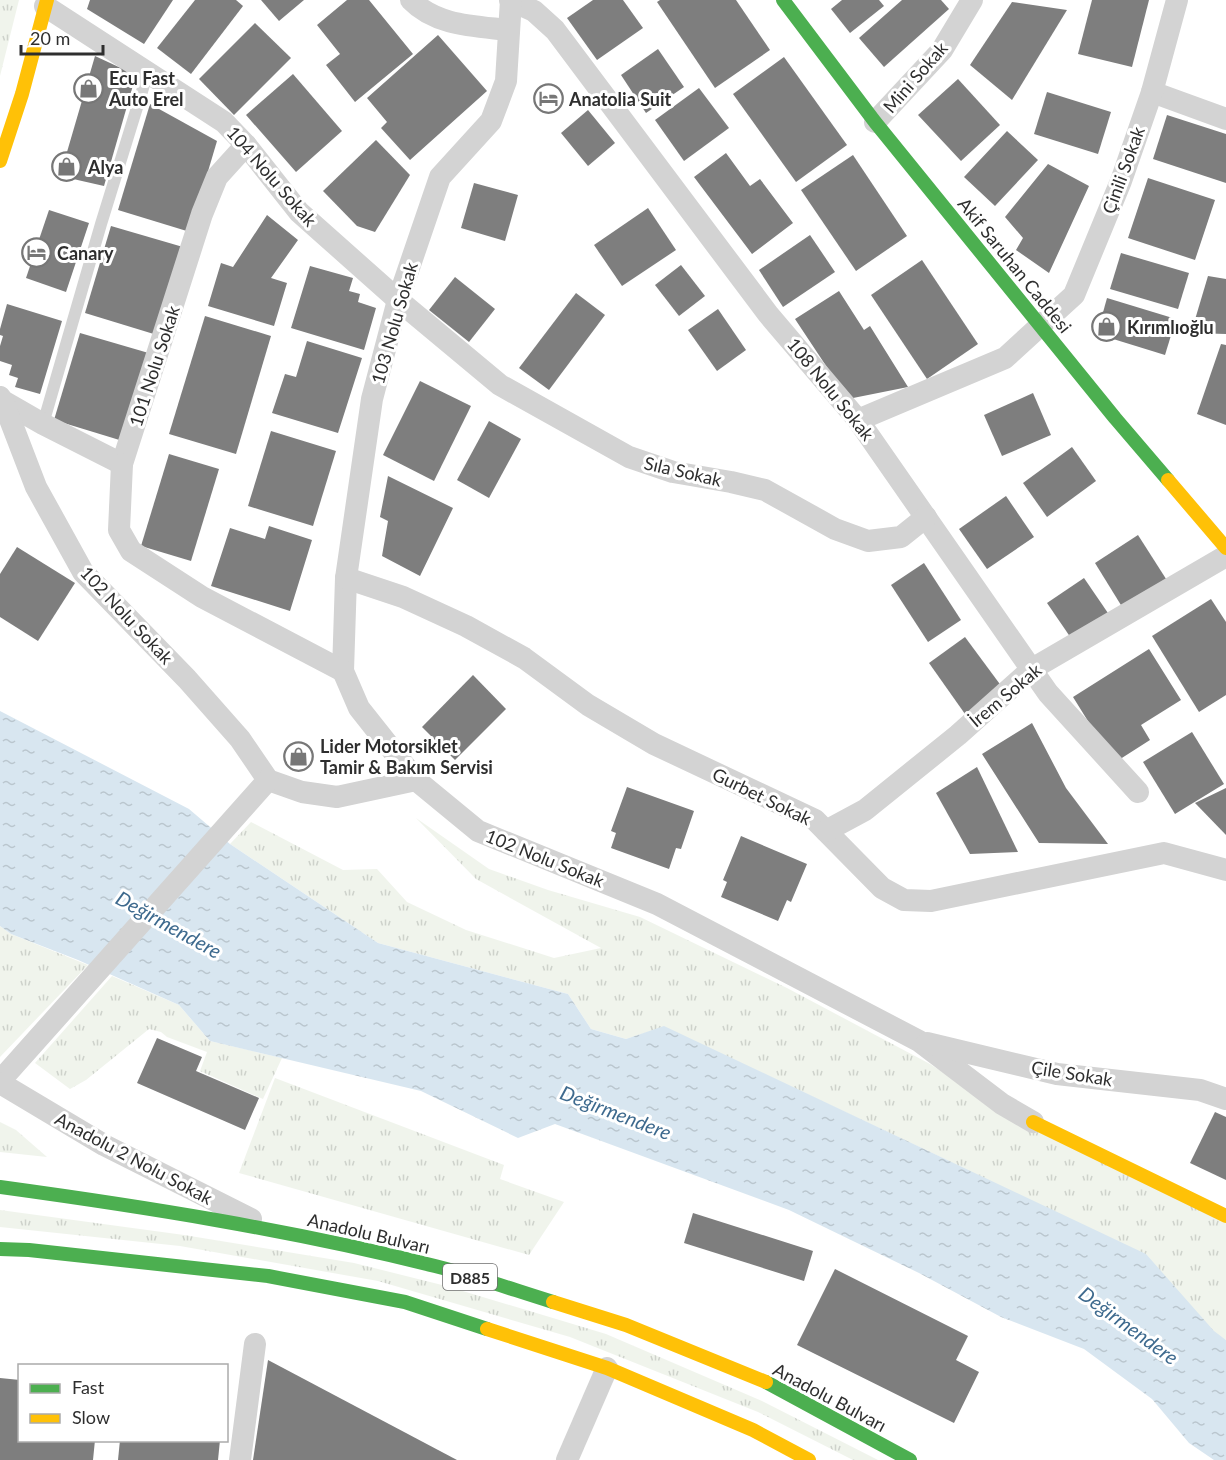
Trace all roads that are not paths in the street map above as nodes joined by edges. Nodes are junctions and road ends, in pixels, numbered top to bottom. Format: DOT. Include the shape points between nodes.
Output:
graph roads {
  1 [pos="411,0"];
  2 [pos="510,0"];
  3 [pos="783,0"];
  4 [pos="972,0"];
  5 [pos="1177,0"];
  6 [pos="46,3"];
  7 [pos="509,30"];
  8 [pos="148,72"];
  9 [pos="1152,92"];
  10 [pos="22,94"];
  11 [pos="0,110"];
  12 [pos="1226,118"];
  13 [pos="875,122"];
  14 [pos="246,146"];
  15 [pos="0,161"];
  16 [pos="398,300"];
  17 [pos="1042,326"];
  18 [pos="1,399"];
  19 [pos="858,420"];
  20 [pos="43,424"];
  21 [pos="122,464"];
  22 [pos="926,518"];
  23 [pos="1226,548"];
  24 [pos="1226,556"];
  25 [pos="346,579"];
  26 [pos="1032,669"];
  27 [pos="343,671"];
  28 [pos="268,780"];
  29 [pos="416,780"];
  30 [pos="1138,792"];
  31 [pos="825,831"];
  32 [pos="1226,870"];
  33 [pos="919,1041"];
  34 [pos="0,1082"];
  35 [pos="1226,1099"];
  36 [pos="1033,1122"];
  37 [pos="0,1187"];
  38 [pos="1226,1216"];
  39 [pos="271,1230"];
  40 [pos="0,1249"];
  41 [pos="29,1251"];
  42 [pos="0,1260"];
  43 [pos="255,1344"];
  44 [pos="607,1368"];
  45 [pos="240,1460"];
  46 [pos="567,1460"];
  47 [pos="809,1460"];
  48 [pos="910,1460"];
  1 -- 7 [label="street" via="422,12 460,25"];
  2 -- 7 [label="street, 103 Nolu Sokak"];
  2 -- 19 [label="street, 108 Nolu Sokak" via="534,11 555,30 768,314"];
  3 -- 13 [label="main road, Akif Saruhan Caddesi"];
  4 -- 13 [label="street, Mini Sokak" via="942,50"];
  5 -- 9 [label="street, Çinili Sokak"];
  6 -- 8 [label="street, 104 Nolu Sokak"];
  6 -- 10 [label="main road"];
  7 -- 16 [label="street, 103 Nolu Sokak" via="506,81 491,122 440,177"];
  8 -- 14 [label="street, 104 Nolu Sokak" via="224,122"];
  8 -- 20 [label="lane"];
  9 -- 12 [label="street"];
  9 -- 17 [label="street, Çinili Sokak" via="1074,296"];
  10 -- 11 [label="main road"];
  10 -- 15 [label="main road"];
  13 -- 17 [label="main road, Akif Saruhan Caddesi"];
  14 -- 16 [label="street, 104 Nolu Sokak" via="299,212"];
  14 -- 21 [label="street, 101 Nolu Sokak" via="217,177 202,214"];
  16 -- 22 [label="street, Sıla Sokak" via="500,385 628,457 673,472 765,490 835,529 868,541 901,537"];
  16 -- 25 [label="street, 103 Nolu Sokak" via="372,399"];
  17 -- 19 [label="street, Çinili Sokak" via="1005,358"];
  17 -- 23 [label="main road, Akif Saruhan Caddesi"];
  18 -- 20 [label="street"];
  18 -- 28 [label="street, 102 Nolu Sokak" via="36,487 83,572 188,679 240,739"];
  19 -- 22 [label="street, 108 Nolu Sokak"];
  20 -- 21 [label="street"];
  21 -- 27 [label="street" via="120,530 131,551 202,597"];
  22 -- 26 [label="street, 108 Nolu Sokak"];
  24 -- 26 [label="street, İrem Sokak"];
  25 -- 27 [label="street, 103 Nolu Sokak"];
  25 -- 31 [label="street, Gurbet Sokak" via="402,597 466,626 524,658 588,705 654,744 815,820"];
  26 -- 30 [label="street, 108 Nolu Sokak" via="1048,693"];
  26 -- 31 [label="street, İrem Sokak" via="865,810"];
  27 -- 29 [label="street, 103 Nolu Sokak" via="359,708"];
  28 -- 29 [label="street" via="302,792 338,797"];
  28 -- 34 [label="street"];
  29 -- 33 [label="street, 102 Nolu Sokak" via="478,831 657,904"];
  31 -- 32 [label="street, Gurbet Sokak" via="882,888 904,900 931,901 1164,854"];
  33 -- 35 [label="street, Çile Sokak" via="1057,1074 1200,1090"];
  33 -- 36 [label="street, 102 Nolu Sokak" via="1002,1104"];
  34 -- 39 [label="street, Anadolu 2 Nolu Sokak" via="104,1145"];
  36 -- 38 [label="main road"];
  37 -- 39 [label="main road, Anadolu Bulvarı / D885"];
  39 -- 48 [label="main road, Anadolu Bulvarı / D885" via="436,1266 626,1325 773,1385"];
  40 -- 41 [label="main road, D885"];
  41 -- 42 [label="main road"];
  41 -- 44 [label="main road, D885" via="268,1276 405,1302"];
  43 -- 45 [label="street"];
  44 -- 46 [label="street"];
  44 -- 47 [label="main road, D885" via="753,1430"];
}
